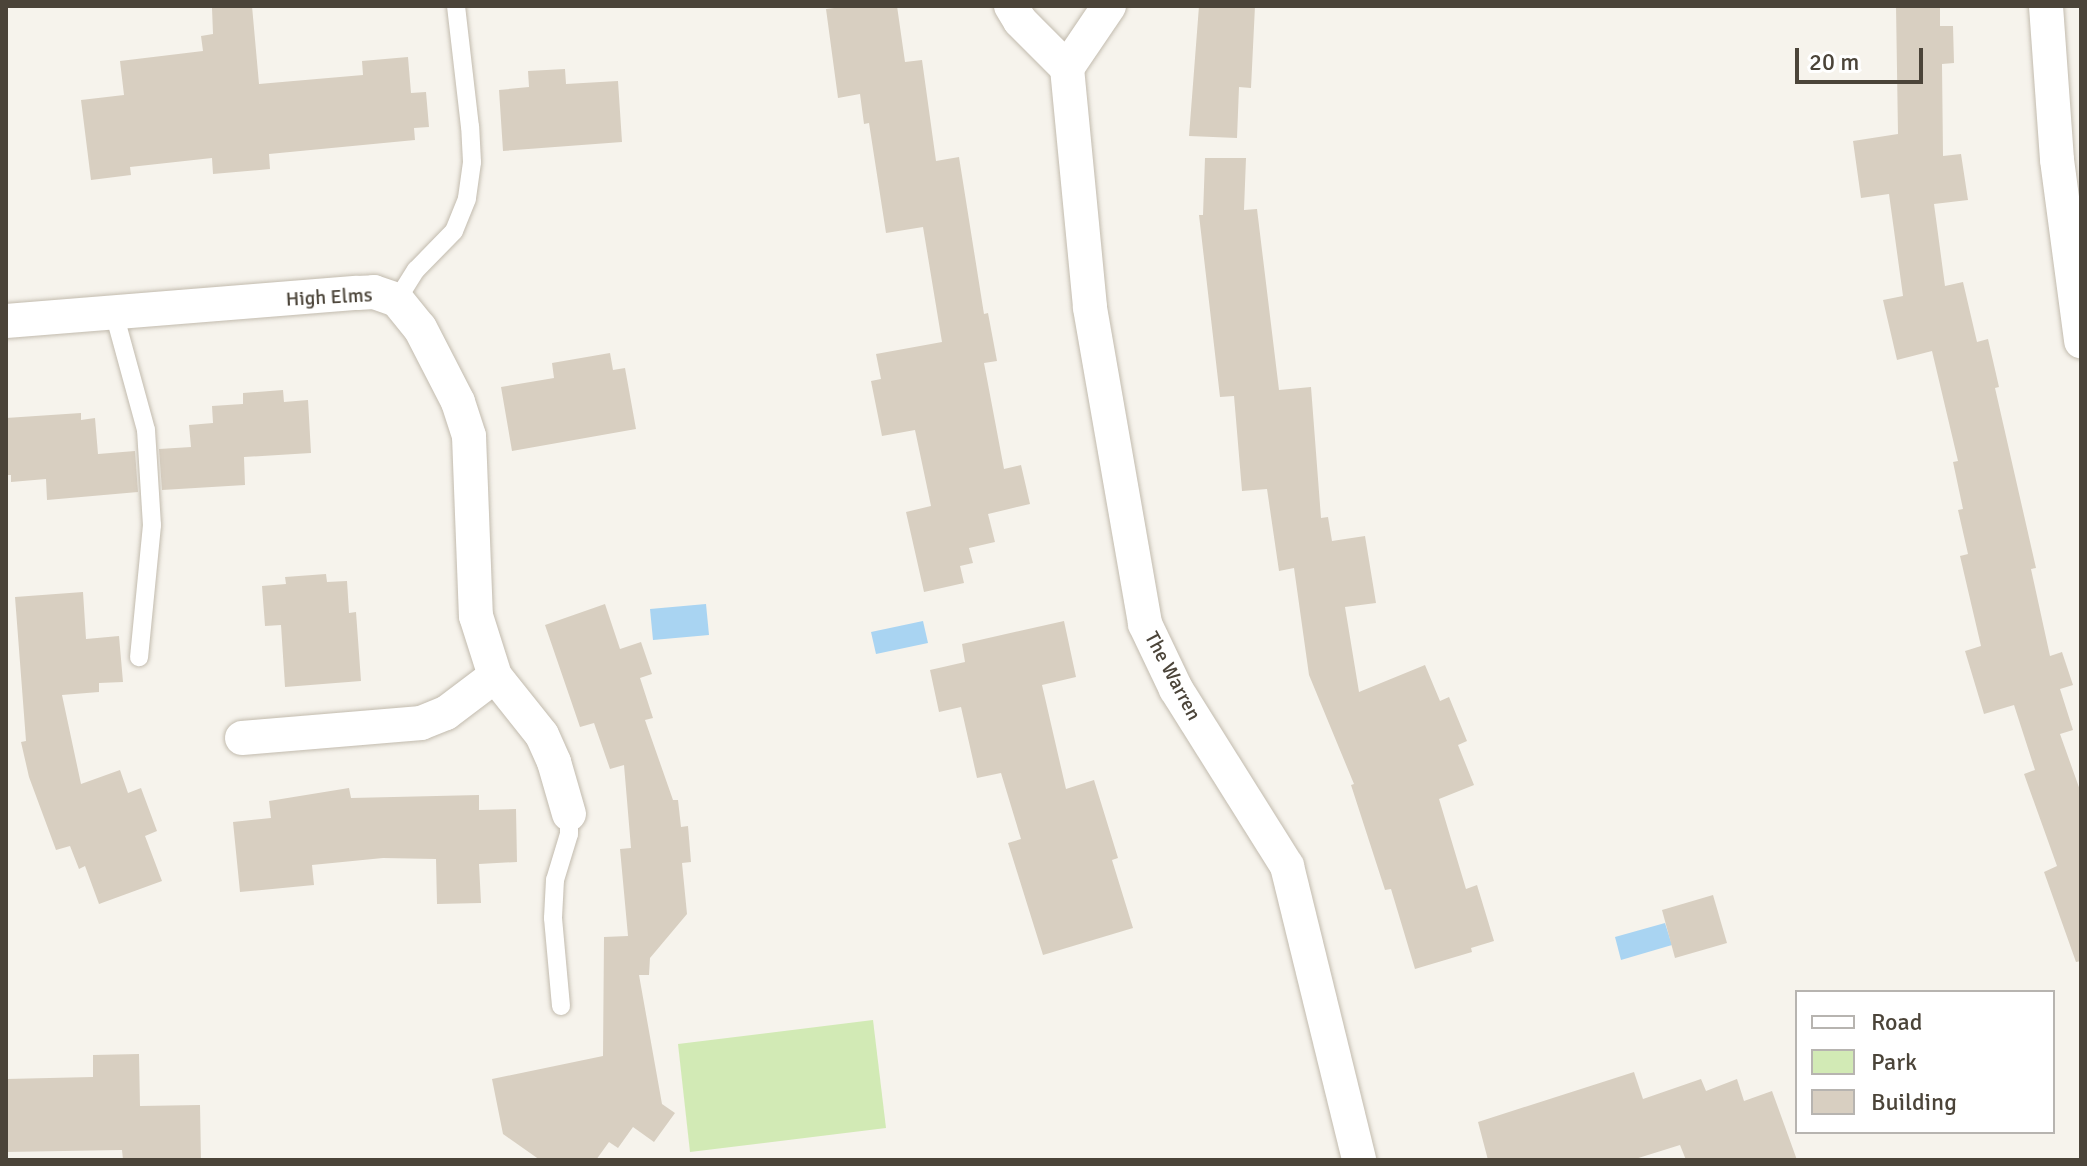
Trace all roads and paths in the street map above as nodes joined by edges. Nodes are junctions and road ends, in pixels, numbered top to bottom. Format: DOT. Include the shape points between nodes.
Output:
graph roads {
  1 [pos="456,6"];
  2 [pos="1011,6"];
  3 [pos="1109,6"];
  4 [pos="2046,6"];
  5 [pos="1067,68"];
  6 [pos="2069,158"];
  7 [pos="397,300"];
  8 [pos="114,313"];
  9 [pos="6,321"];
  10 [pos="2081,341"];
  11 [pos="139,657"];
  12 [pos="495,676"];
  13 [pos="242,738"];
  14 [pos="569,814"];
  15 [pos="561,1006"];
  16 [pos="1359,1160"];
  1 -- 7 [label="lane" via="470,127 467,198 454,231 416,270"];
  2 -- 5 [label="street"];
  3 -- 5 [label="street"];
  4 -- 6 [label="street"];
  5 -- 16 [label="street, The Warren" via="1090,308 1145,624 1176,689 1287,866"];
  6 -- 10 [label="street"];
  7 -- 8 [label="street, High Elms" via="374,292"];
  7 -- 12 [label="street, High Elms" via="442,366 469,436 476,616"];
  8 -- 9 [label="street, High Elms"];
  8 -- 11 [label="lane" via="146,430 152,525"];
  12 -- 13 [label="street" via="446,713 421,723"];
  12 -- 14 [label="street, High Elms" via="542,735"];
  14 -- 15 [label="lane" via="553,918"];
}
